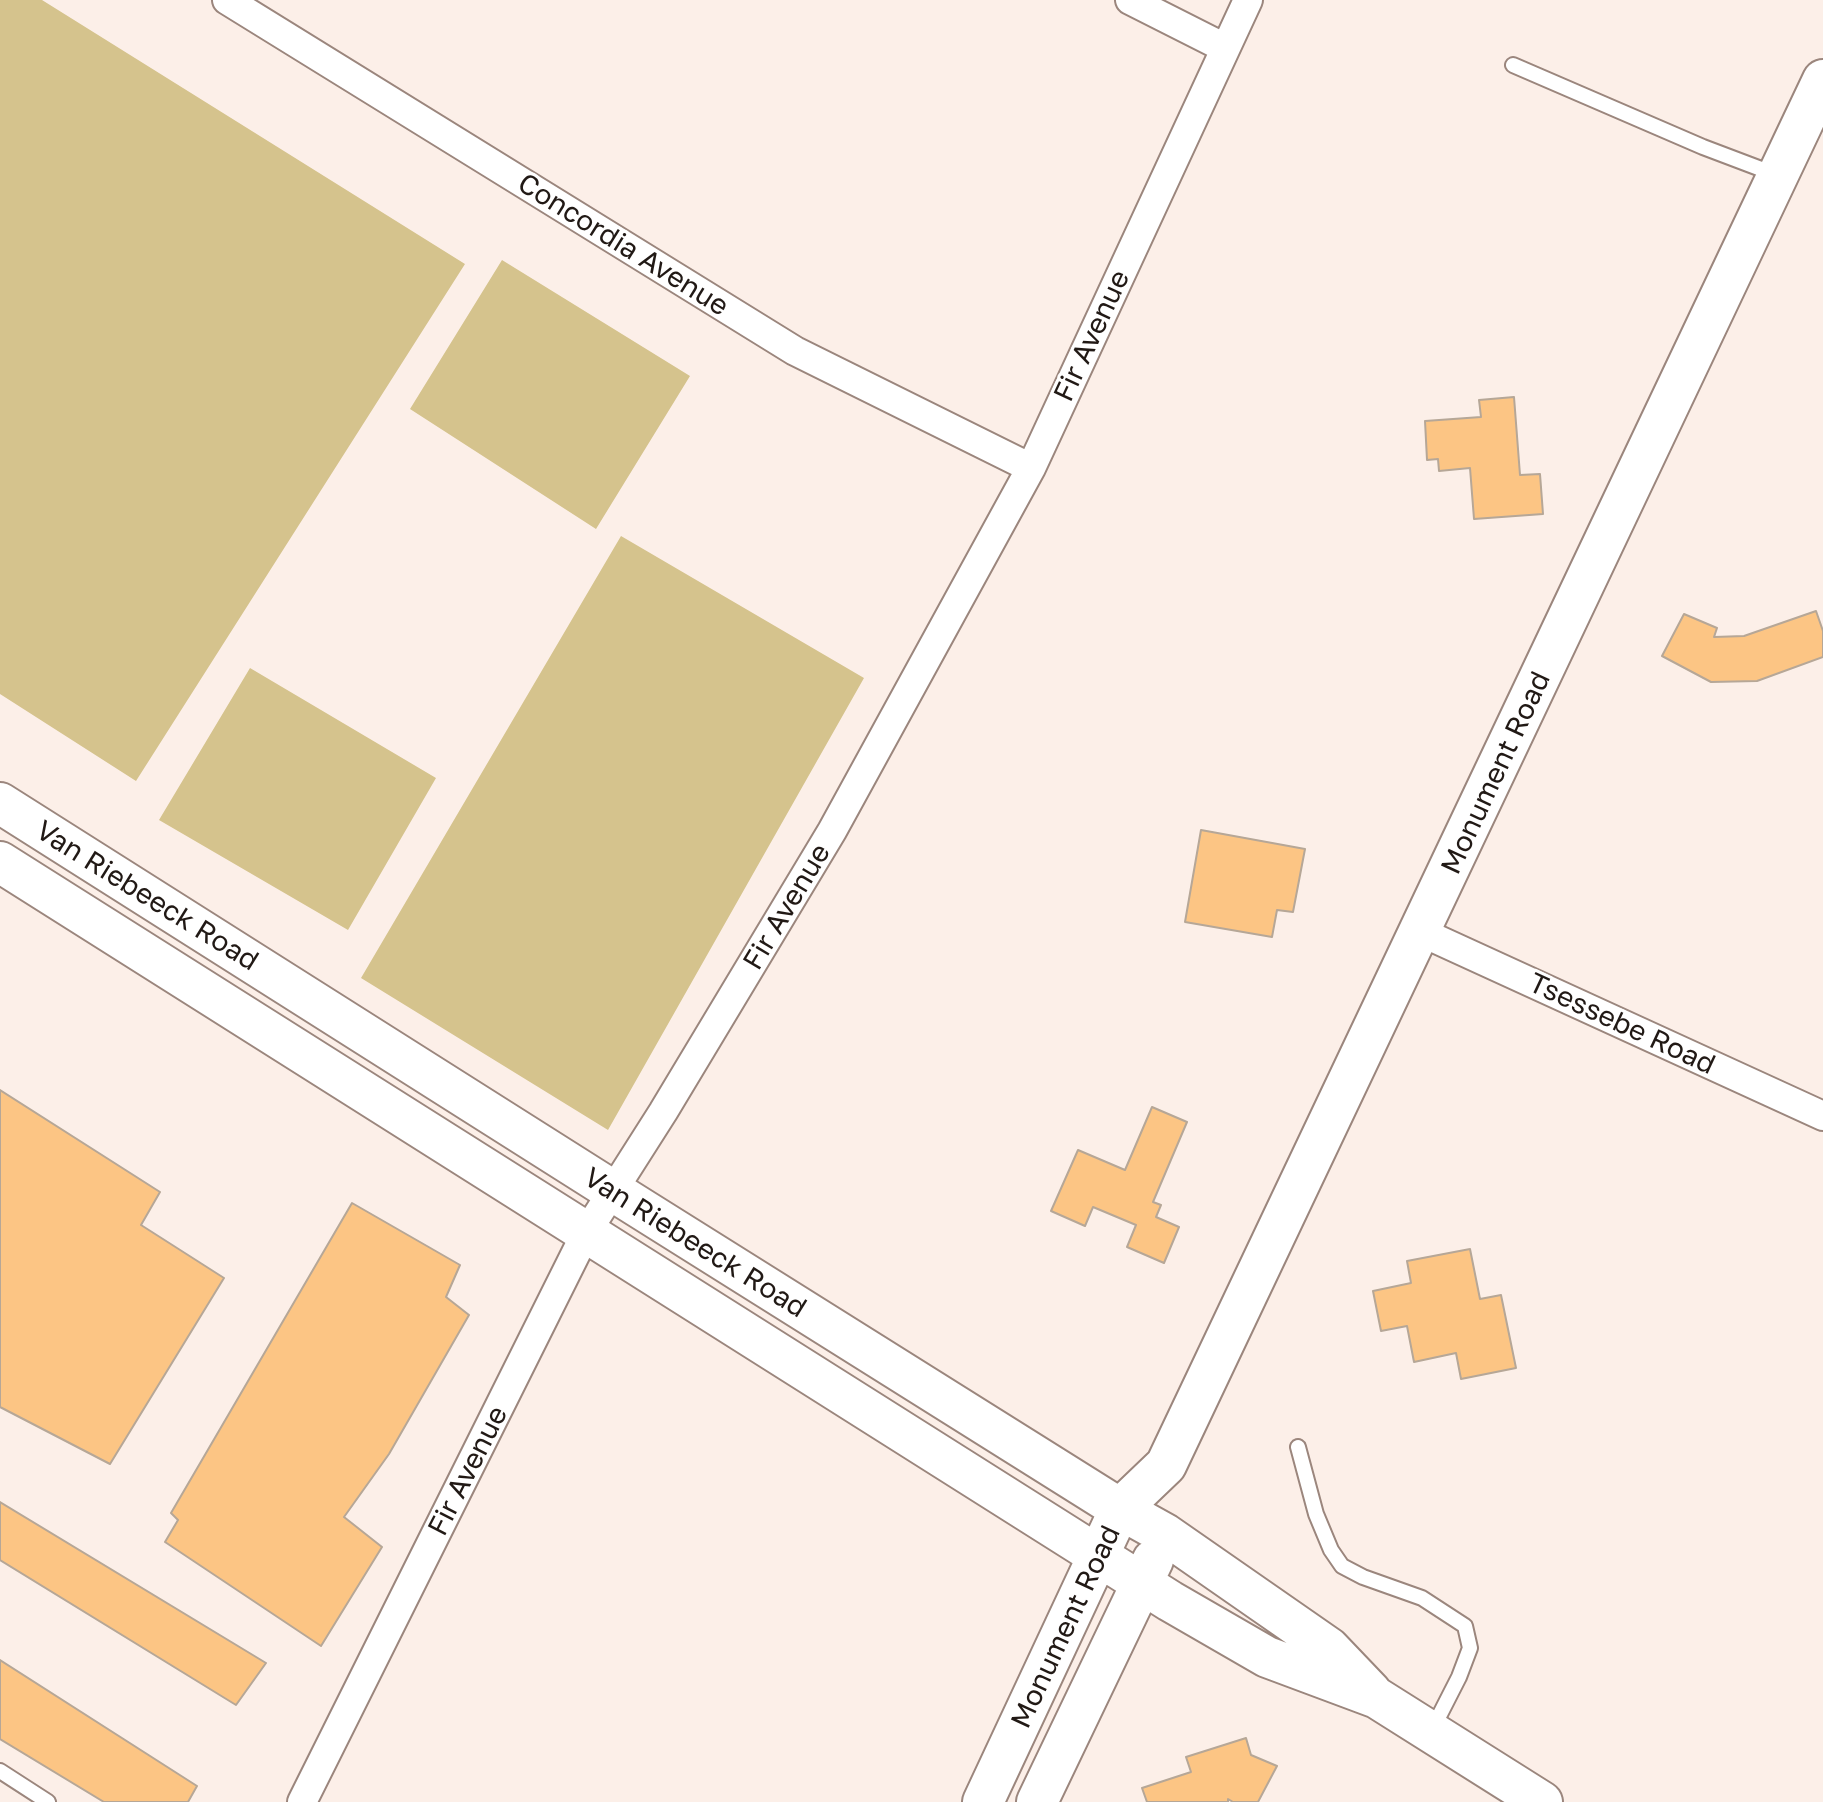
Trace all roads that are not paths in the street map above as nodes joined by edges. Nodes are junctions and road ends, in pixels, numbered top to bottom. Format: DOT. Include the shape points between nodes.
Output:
graph roads {
  1 [pos="227,0"];
  2 [pos="1130,0"];
  3 [pos="1248,0"];
  4 [pos="1225,48"];
  5 [pos="1513,65"];
  6 [pos="1823,80"];
  7 [pos="1778,175"];
  8 [pos="1031,468"];
  9 [pos="0,803"];
  10 [pos="0,862"];
  11 [pos="1421,932"];
  12 [pos="1823,1116"];
  13 [pos="613,1191"];
  14 [pos="586,1233"];
  15 [pos="1298,1447"];
  16 [pos="1166,1465"];
  17 [pos="1120,1509"];
  18 [pos="1165,1534"];
  19 [pos="1100,1556"];
  20 [pos="1144,1582"];
  21 [pos="1377,1698"];
  22 [pos="1431,1732"];
  23 [pos="0,1771"];
  24 [pos="48,1802"];
  25 [pos="302,1802"];
  26 [pos="983,1802"];
  27 [pos="1037,1802"];
  28 [pos="1542,1802"];
  1 -- 8 [label="street, Concordia Avenue" via="795,351"];
  2 -- 4 [label="street"];
  3 -- 4 [label="street, Fir Avenue"];
  4 -- 8 [label="street, Fir Avenue"];
  5 -- 7 [label="lane"];
  6 -- 7 [label="street, Monument Road"];
  7 -- 11 [label="street, Monument Road"];
  8 -- 13 [label="street, Fir Avenue" via="832,831"];
  9 -- 13 [label="street, Van Riebeeck Road"];
  10 -- 14 [label="street, Van Riebeeck Road"];
  11 -- 12 [label="street, Tsessebe Road"];
  11 -- 16 [label="street, Monument Road"];
  13 -- 14 [label="street, Fir Avenue"];
  13 -- 17 [label="street, Van Riebeeck Road"];
  14 -- 19 [label="street, Van Riebeeck Road"];
  14 -- 25 [label="street, Fir Avenue"];
  15 -- 22 [label="lane" via="1316,1514 1342,1566 1422,1598 1465,1626 1470,1648"];
  16 -- 17 [label="street, Monument Road"];
  16 -- 18 [label="street, Monument Road"];
  17 -- 18 [label="street, Van Riebeeck Road"];
  17 -- 19 [label="street, Monument Road"];
  18 -- 20 [label="street, Monument Road"];
  18 -- 21 [label="street, Van Riebeeck Road" via="1329,1648"];
  19 -- 20 [label="street, Van Riebeeck Road"];
  19 -- 26 [label="street, Monument Road"];
  20 -- 21 [label="street, Van Riebeeck Road" via="1267,1657"];
  20 -- 27 [label="street, Monument Road"];
  21 -- 22 [label="street, Van Riebeeck Road"];
  22 -- 28 [label="street, Van Riebeeck Road"];
  23 -- 24 [label="lane"];
}
